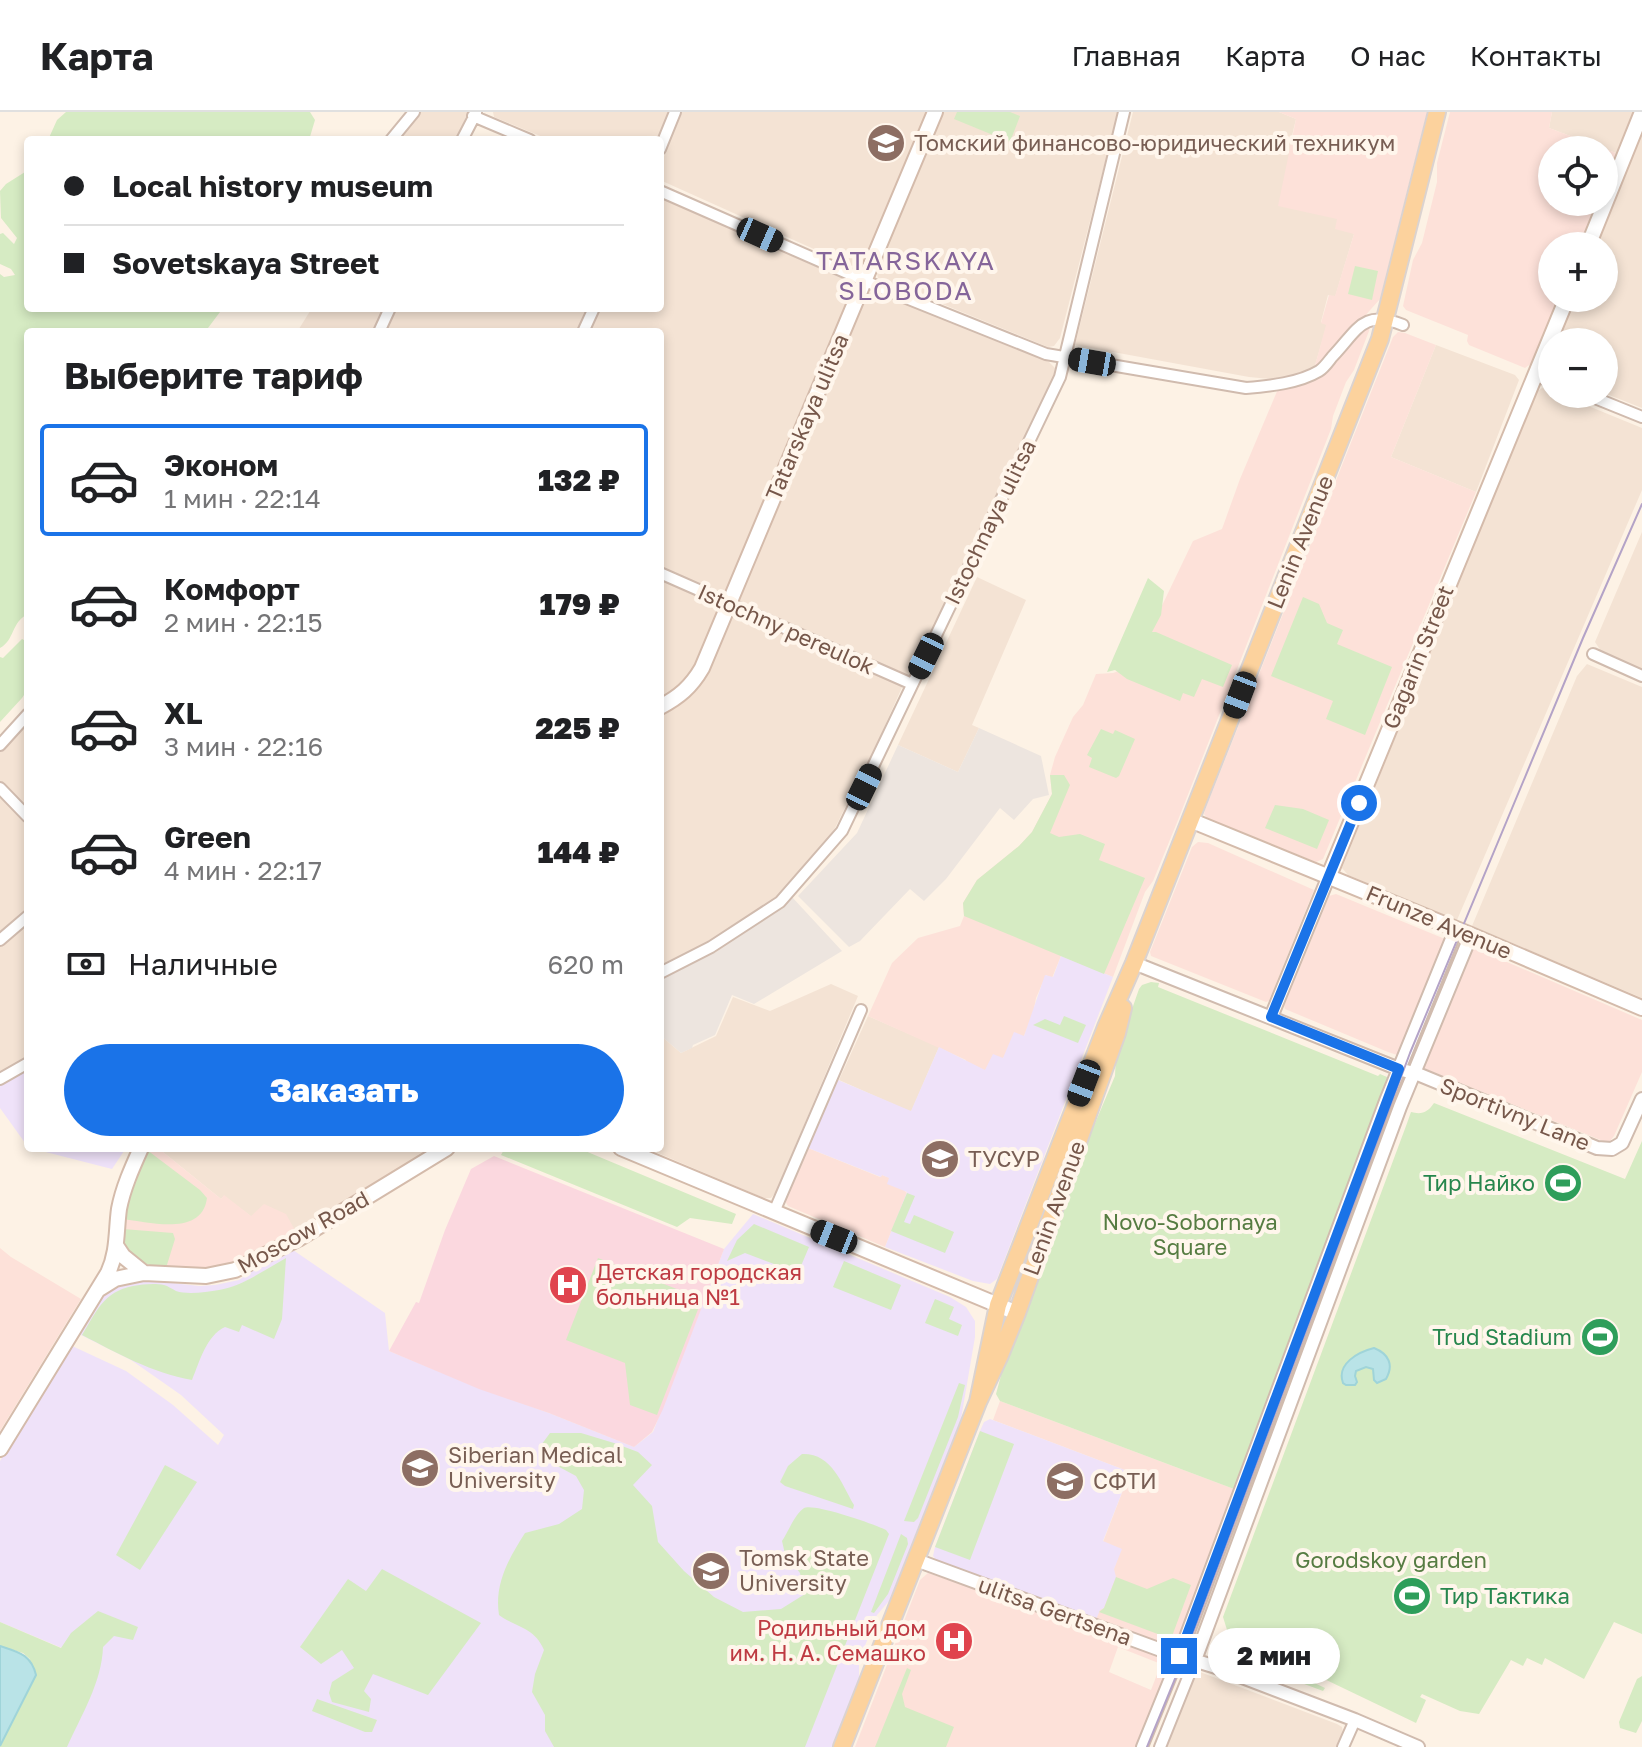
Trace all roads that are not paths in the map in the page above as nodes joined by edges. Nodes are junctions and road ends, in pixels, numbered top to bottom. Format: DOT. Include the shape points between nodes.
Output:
graph roads {
  1 [pos="414,112"];
  2 [pos="675,112"];
  3 [pos="935,112"];
  4 [pos="1124,112"];
  5 [pos="1437,112"];
  6 [pos="1642,112"];
  7 [pos="475,114"];
  8 [pos="394,136"];
  9 [pos="464,136"];
  10 [pos="522,136"];
  11 [pos="664,139"];
  12 [pos="664,193"];
  13 [pos="1594,232"];
  14 [pos="864,281"];
  15 [pos="1561,312"];
  16 [pos="1387,318"];
  17 [pos="1403,325"];
  18 [pos="1064,358"];
  19 [pos="1535,376"];
  20 [pos="1538,377"];
  21 [pos="1618,407"];
  22 [pos="1642,417"];
  23 [pos="664,575"];
  24 [pos="729,604"];
  25 [pos="1593,654"];
  26 [pos="1642,676"];
  27 [pos="912,684"];
  28 [pos="664,705"];
  29 [pos="24,718"];
  30 [pos="0,745"];
  31 [pos="0,788"];
  32 [pos="24,813"];
  33 [pos="1190,820"];
  34 [pos="1328,878"];
  35 [pos="24,919"];
  36 [pos="1456,929"];
  37 [pos="1471,935"];
  38 [pos="0,940"];
  39 [pos="1134,963"];
  40 [pos="664,971"];
  41 [pos="1642,1008"];
  42 [pos="861,1010"];
  43 [pos="1271,1017"];
  44 [pos="24,1065"];
  45 [pos="1399,1069"];
  46 [pos="1413,1073"];
  47 [pos="0,1079"];
  48 [pos="1642,1099"];
  49 [pos="139,1152"];
  50 [pos="440,1152"];
  51 [pos="631,1152"];
  52 [pos="774,1212"];
  53 [pos="117,1247"];
  54 [pos="144,1273"];
  55 [pos="99,1289"];
  56 [pos="998,1305"];
  57 [pos="1017,1313"];
  58 [pos="978,1402"];
  59 [pos="0,1449"];
  60 [pos="916,1560"];
  61 [pos="1179,1656"];
  62 [pos="1195,1660"];
  63 [pos="1355,1720"];
  64 [pos="842,1747"];
  65 [pos="1142,1747"];
  66 [pos="1160,1747"];
  67 [pos="1343,1747"];
  68 [pos="1418,1747"];
  1 -- 8 [label="street"];
  2 -- 11 [label="street"];
  3 -- 14 [label="main road, Tatarskaya ulitsa"];
  4 -- 18 [label="street, Istochnaya ulitsa"];
  5 -- 16 [label="main road, Lenin Avenue"];
  6 -- 13 [label="main road"];
  7 -- 9 [label="street"];
  7 -- 10 [label="street"];
  12 -- 14 [label="street"];
  14 -- 18 [label="street"];
  14 -- 24 [label="main road, Tatarskaya ulitsa"];
  15 -- 19 [label="main road, Gagarin Street"];
  16 -- 17 [label="street"];
  16 -- 18 [label="street" via="1365,322 1321,370 1270,386 1246,388"];
  16 -- 33 [label="main road, Lenin Avenue"];
  18 -- 27 [label="street, Istochnaya ulitsa" via="1060,377"];
  19 -- 20 [label="street"];
  19 -- 34 [label="main road, Gagarin Street"];
  21 -- 22 [label="street"];
  23 -- 24 [label="street, Istochny pereulok"];
  24 -- 27 [label="street, Istochny pereulok"];
  24 -- 28 [label="main road, Tatarskaya ulitsa" via="696,679"];
  25 -- 26 [label="street"];
  27 -- 40 [label="street, Istochnaya ulitsa" via="842,831 818,860 780,902"];
  29 -- 30 [label="street"];
  31 -- 32 [label="street"];
  33 -- 34 [label="main road, Frunze Avenue"];
  33 -- 39 [label="main road, Lenin Avenue"];
  34 -- 36 [label="main road, Frunze Avenue"];
  34 -- 43 [label="street, Gagarin Street"];
  35 -- 38 [label="street"];
  36 -- 37 [label="main road, Frunze Avenue"];
  36 -- 45 [label="street"];
  37 -- 41 [label="main road, Frunze Avenue"];
  37 -- 46 [label="street"];
  39 -- 43 [label="street, Sportivny Lane"];
  39 -- 56 [label="main road, Lenin Avenue"];
  39 -- 57 [label="main road, Lenin Avenue" via="1117,1033"];
  42 -- 52 [label="street"];
  43 -- 45 [label="street, Sportivny Lane"];
  44 -- 47 [label="street"];
  45 -- 46 [label="street, Sportivny Lane"];
  45 -- 61 [label="street"];
  46 -- 48 [label="street, Sportivny Lane" via="1606,1150 1625,1137"];
  46 -- 62 [label="street"];
  49 -- 53 [label="main road" via="120,1204"];
  50 -- 54 [label="main road, Moscow Road" via="298,1239 235,1270 206,1276"];
  51 -- 52 [label="main road"];
  52 -- 56 [label="main road"];
  53 -- 54 [label="main road"];
  53 -- 55 [label="main road"];
  54 -- 55 [label="main road, Moscow Road" via="115,1279"];
  55 -- 59 [label="main road"];
  56 -- 57 [label="main road"];
  56 -- 58 [label="main road, Lenin Avenue"];
  57 -- 58 [label="main road, Lenin Avenue"];
  58 -- 60 [label="main road, Lenin Avenue"];
  60 -- 61 [label="street, ulitsa Gertsena"];
  60 -- 64 [label="main road, Lenin Avenue"];
  61 -- 62 [label="street, ulitsa Gertsena"];
  61 -- 65 [label="street"];
  62 -- 63 [label="street, ulitsa Gertsena"];
  62 -- 66 [label="street"];
  63 -- 67 [label="street"];
  63 -- 68 [label="street, ulitsa Gertsena"];
}
